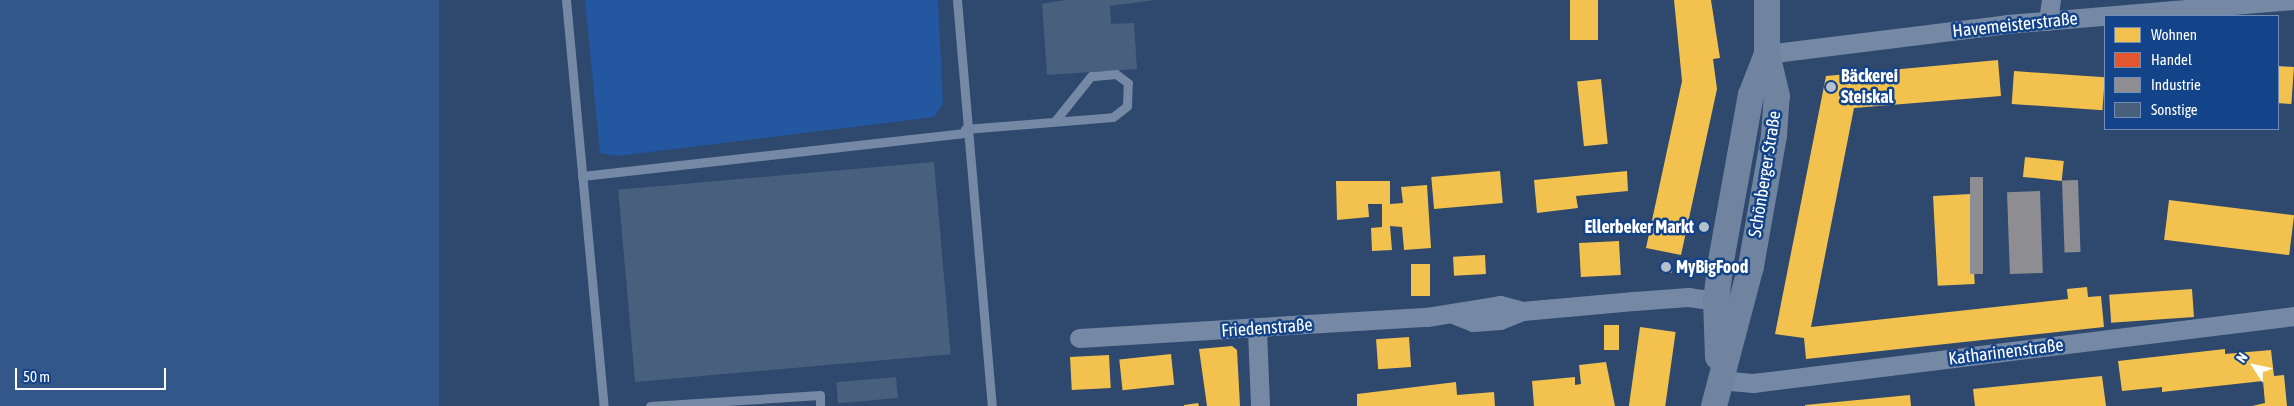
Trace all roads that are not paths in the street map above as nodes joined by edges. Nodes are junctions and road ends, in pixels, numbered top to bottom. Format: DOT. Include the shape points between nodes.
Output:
graph roads {
  1 [pos="566,0"];
  2 [pos="957,0"];
  3 [pos="1767,0"];
  4 [pos="2051,0"];
  5 [pos="2294,0"];
  6 [pos="2118,15"];
  7 [pos="2104,16"];
  8 [pos="2048,21"];
  9 [pos="1768,54"];
  10 [pos="1055,121"];
  11 [pos="965,131"];
  12 [pos="582,176"];
  13 [pos="1716,302"];
  14 [pos="2294,316"];
  15 [pos="1257,330"];
  16 [pos="1079,338"];
  17 [pos="1719,380"];
  18 [pos="604,406"];
  19 [pos="650,406"];
  20 [pos="820,406"];
  21 [pos="992,406"];
  22 [pos="1260,406"];
  23 [pos="1714,406"];
  1 -- 12 [label="lane"];
  2 -- 11 [label="lane"];
  3 -- 9 [label="main road, Schönberger Straße"];
  4 -- 8 [label="street"];
  5 -- 6 [label="street, Havemeisterstraße"];
  7 -- 8 [label="street, Havemeisterstraße"];
  8 -- 9 [label="street, Havemeisterstraße"];
  9 -- 13 [label="main road, Schönberger Straße" via="1751,95"];
  9 -- 17 [label="main road, Schönberger Straße" via="1777,96 1774,136 1751,266"];
  10 -- 10 [label="lane" via="1091,76 1116,74 1128,83 1127,106 1113,117"];
  10 -- 11 [label="lane"];
  11 -- 12 [label="lane"];
  11 -- 21 [label="lane"];
  12 -- 18 [label="lane"];
  13 -- 15 [label="street, Friedenstraße" via="1688,297 1522,311 1500,305 1472,307 1455,314"];
  13 -- 17 [label="main road, Schönberger Straße"];
  14 -- 17 [label="street, Katharinenstraße" via="1753,383"];
  15 -- 16 [label="street, Friedenstraße"];
  15 -- 22 [label="street"];
  17 -- 23 [label="main road, Schönberger Straße"];
  19 -- 20 [label="lane" via="820,394"];
}
